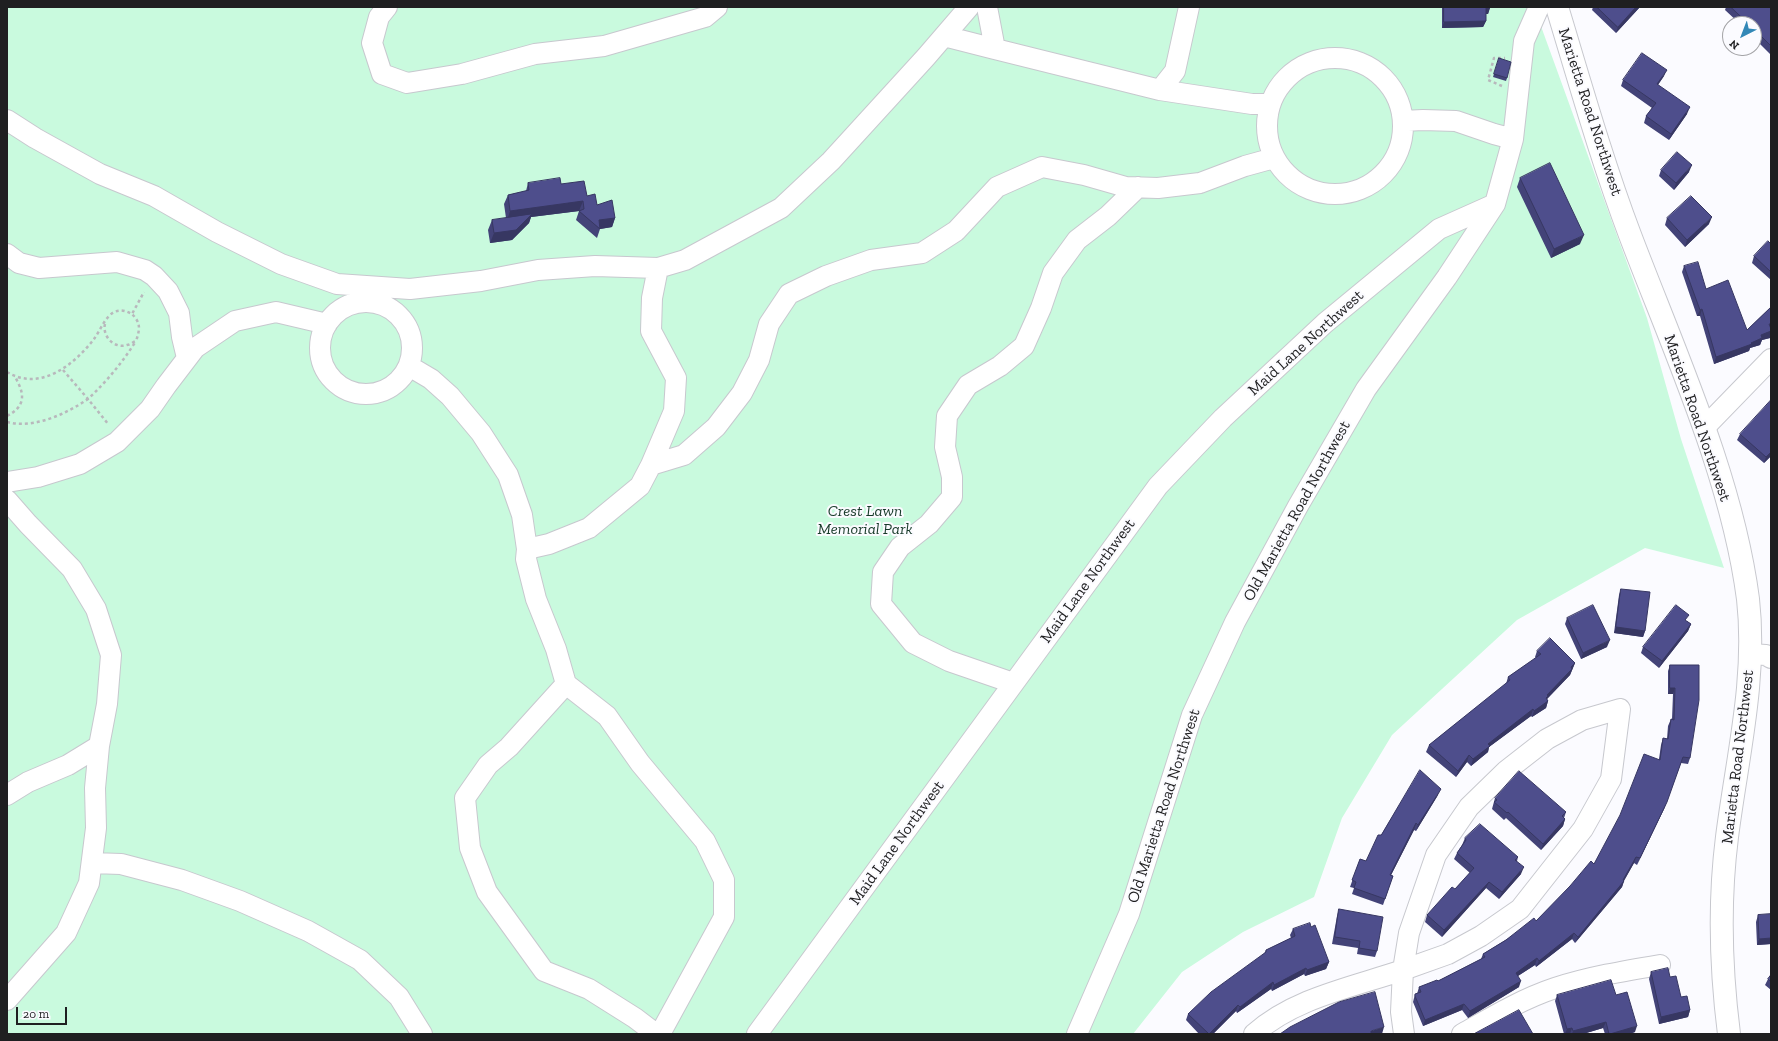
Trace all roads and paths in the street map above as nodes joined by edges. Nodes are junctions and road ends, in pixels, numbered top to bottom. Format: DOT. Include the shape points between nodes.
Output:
graph roads {
  1 [pos="387,7"];
  2 [pos="717,7"];
  3 [pos="969,7"];
  4 [pos="987,7"];
  5 [pos="1189,7"];
  6 [pos="1539,7"];
  7 [pos="1557,7"];
  8 [pos="944,36"];
  9 [pos="995,49"];
  10 [pos="1160,90"];
  11 [pos="1269,104"];
  12 [pos="7,120"];
  13 [pos="1403,121"];
  14 [pos="1513,138"];
  15 [pos="1274,158"];
  16 [pos="1138,187"];
  17 [pos="1495,204"];
  18 [pos="7,254"];
  19 [pos="658,268"];
  20 [pos="142,296"];
  21 [pos="132,314"];
  22 [pos="105,322"];
  23 [pos="327,324"];
  24 [pos="136,341"];
  25 [pos="187,358"];
  26 [pos="1771,359"];
  27 [pos="409,366"];
  28 [pos="63,370"];
  29 [pos="7,372"];
  30 [pos="15,377"];
  31 [pos="88,399"];
  32 [pos="7,416"];
  33 [pos="7,422"];
  34 [pos="111,427"];
  35 [pos="1704,428"];
  36 [pos="651,465"];
  37 [pos="7,482"];
  38 [pos="7,500"];
  39 [pos="527,549"];
  40 [pos="1761,656"];
  41 [pos="1013,683"];
  42 [pos="566,684"];
  43 [pos="99,746"];
  44 [pos="7,795"];
  45 [pos="92,863"];
  46 [pos="1660,966"];
  47 [pos="1403,970"];
  48 [pos="7,1000"];
  49 [pos="422,1034"];
  50 [pos="656,1034"];
  51 [pos="660,1034"];
  52 [pos="757,1034"];
  53 [pos="1076,1034"];
  54 [pos="1254,1034"];
  55 [pos="1404,1034"];
  56 [pos="1462,1034"];
  57 [pos="1729,1034"];
  1 -- 2 [label="street" via="379,17 372,43 382,74 407,83 462,74 536,54 604,46 705,17"];
  3 -- 8 [label="street"];
  4 -- 9 [label="street"];
  5 -- 10 [label="street" via="1175,71"];
  6 -- 14 [label="street, Old Marietta Road Northwest" via="1524,42"];
  7 -- 35 [label="main road, Marietta Road Northwest" via="1583,96 1628,231"];
  8 -- 9 [label="street"];
  8 -- 19 [label="street" via="831,161 781,208 685,260"];
  9 -- 10 [label="street"];
  10 -- 11 [label="street" via="1252,104"];
  11 -- 13 [label="street" via="1288,74 1306,64 1319,58 1354,59 1384,76 1400,102"];
  11 -- 15 [label="street" via="1267,138"];
  12 -- 19 [label="street" via="100,174 154,196 281,264 337,284 410,289 481,281 538,270 595,266"];
  13 -- 14 [label="street" via="1456,121"];
  13 -- 15 [label="street" via="1404,130 1397,157 1385,173 1366,188 1328,194 1315,192 1293,180"];
  14 -- 17 [label="street, Old Marietta Road Northwest"];
  15 -- 16 [label="street" via="1200,183 1158,188"];
  16 -- 36 [label="street" via="1126,187 1042,167 997,187 956,231 922,253 871,260 826,276 789,294 769,324 759,360 742,392 716,427 684,454"];
  16 -- 41 [label="street" via="1108,216 1077,240 1053,273 1024,346 1000,366 968,385 947,416 945,447 952,477 952,497 930,524 900,547 883,572 881,604 913,643 949,661"];
  17 -- 41 [label="street, Maid Lane Northwest" via="1439,229 1325,323 1223,418 1158,486"];
  17 -- 53 [label="street, Old Marietta Road Northwest" via="1447,277 1366,389 1235,622 1192,715 1129,914"];
  18 -- 25 [label="street" via="19,263 39,268 117,262 145,270 168,291 179,313"];
  19 -- 36 [label="street" via="652,298 651,331 676,378 674,411"];
  20 -- 21 [label="path"];
  21 -- 22 [label="path" via="125,310 115,311"];
  21 -- 24 [label="path" via="138,321 139,332"];
  22 -- 24 [label="path" via="103,330 108,339 116,345 126,346"];
  22 -- 28 [label="path" via="84,351"];
  23 -- 25 [label="street" via="276,312 234,321 195,348"];
  23 -- 27 [label="street" via="345,307 363,302 379,304 397,313 407,326 413,346"];
  23 -- 27 [label="street" via="321,347 323,363 338,384 360,393 376,393 388,389 400,379"];
  24 -- 31 [label="path" via="109,378"];
  25 -- 37 [label="street" via="150,409 117,442 80,464 38,477"];
  26 -- 35 [label="street"];
  27 -- 39 [label="street" via="431,379 450,396 485,439 508,475 522,515"];
  28 -- 30 [label="path" via="43,378"];
  28 -- 31 [label="path"];
  29 -- 30 [label="path"];
  30 -- 32 [label="path" via="23,397 14,412"];
  31 -- 33 [label="path" via="75,408 46,419 22,424"];
  31 -- 34 [label="path"];
  35 -- 40 [label="main road, Marietta Road Northwest" via="1739,548"];
  36 -- 39 [label="street" via="640,486 589,528 549,544"];
  38 -- 43 [label="street" via="72,569 96,609 111,655 107,704"];
  39 -- 42 [label="street" via="526,559 536,599 556,648"];
  40 -- 57 [label="main road, Marietta Road Northwest" via="1747,705 1726,840 1722,924"];
  41 -- 52 [label="street, Maid Lane Northwest"];
  42 -- 50 [label="street" via="509,747 488,765 465,798 470,848 486,892 544,971 589,989"];
  42 -- 51 [label="street" via="607,716 640,763 705,841 724,880 724,917"];
  43 -- 44 [label="street" via="68,765 28,782"];
  43 -- 45 [label="street"];
  45 -- 48 [label="street" via="89,883 66,933"];
  45 -- 49 [label="street" via="121,864 182,880 240,901 308,931 360,960 398,997"];
  46 -- 56 [label="street" via="1605,974 1555,988 1517,1004"];
  47 -- 47 [label="street" via="1409,933 1436,855 1469,807 1506,771 1547,739 1582,720 1620,709 1611,779 1583,829 1520,909 1481,936 1448,954"];
  47 -- 54 [label="street" via="1306,1002"];
  47 -- 55 [label="street" via="1401,1012"];
}
